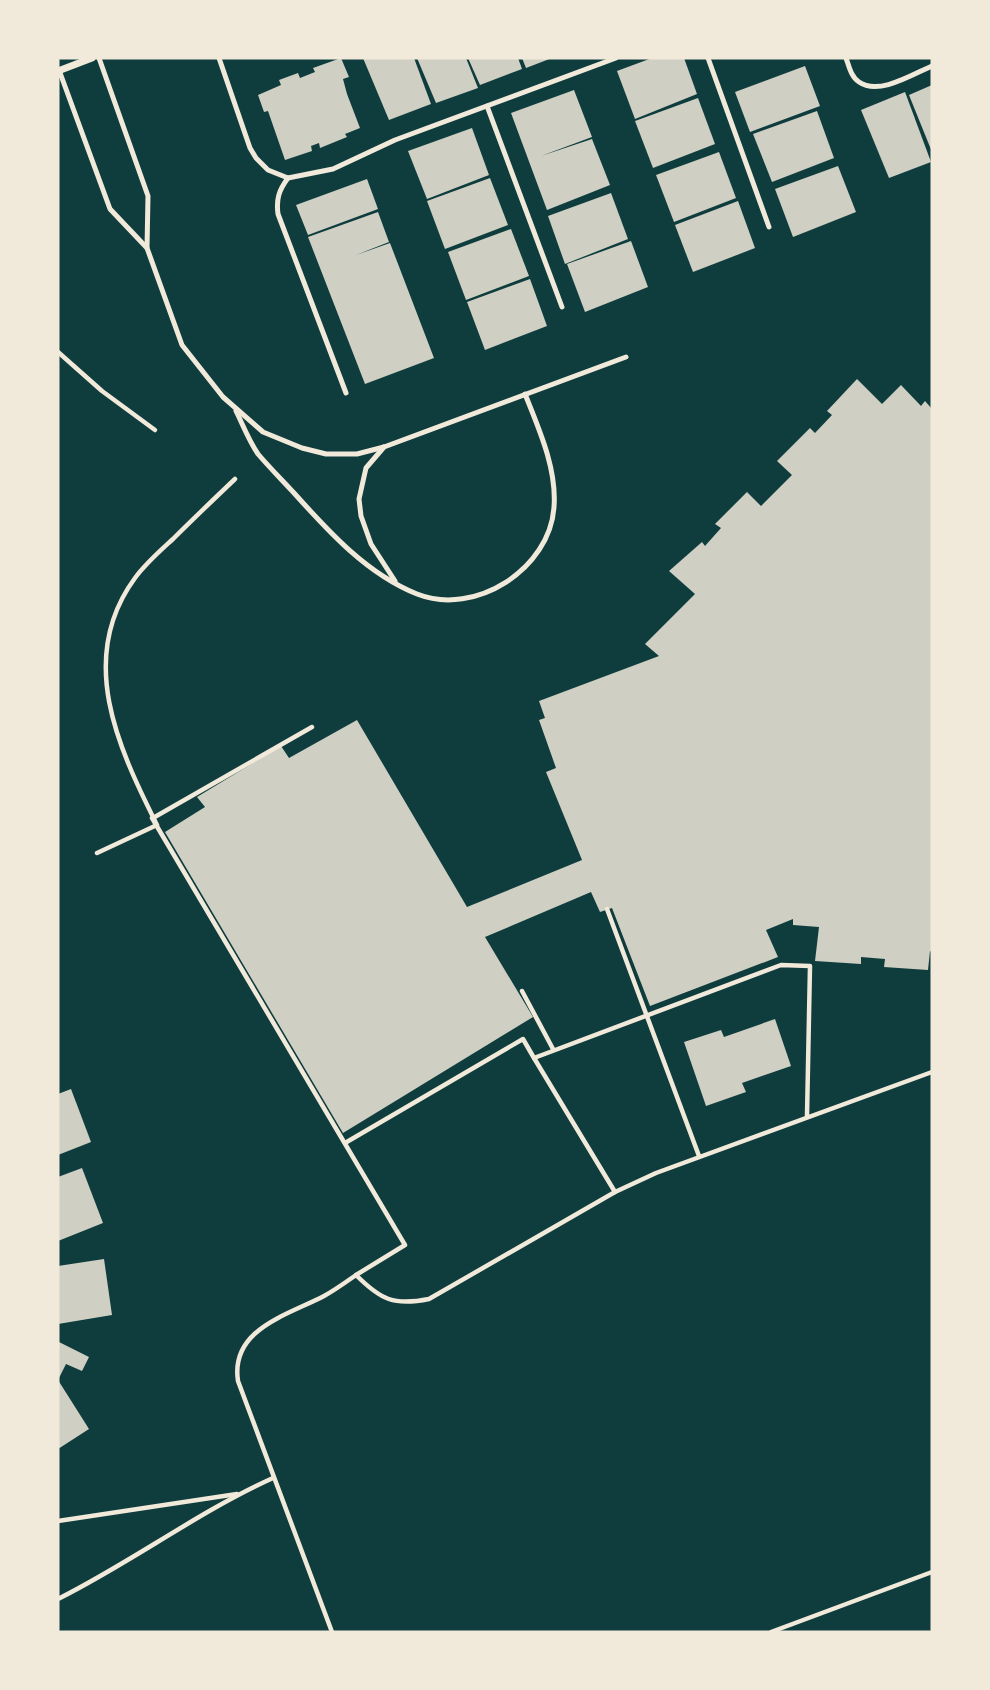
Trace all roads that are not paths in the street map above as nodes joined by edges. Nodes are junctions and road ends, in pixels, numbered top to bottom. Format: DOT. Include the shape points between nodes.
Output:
graph roads {
  1 [pos="92,58"];
  2 [pos="99,58"];
  3 [pos="219,58"];
  4 [pos="615,58"];
  5 [pos="708,58"];
  6 [pos="846,58"];
  7 [pos="932,66"];
  8 [pos="58,71"];
  9 [pos="487,106"];
  10 [pos="288,178"];
  11 [pos="769,227"];
  12 [pos="147,248"];
  13 [pos="562,307"];
  14 [pos="626,357"];
  15 [pos="346,393"];
  16 [pos="525,394"];
  17 [pos="234,408"];
  18 [pos="384,447"];
  19 [pos="397,584"];
  1 -- 8 [label="street"];
  2 -- 12 [label="lane" via="149,196"];
  3 -- 10 [label="lane" via="250,148 268,170"];
  4 -- 9 [label="lane"];
  5 -- 11 [label="lane"];
  6 -- 7 [label="lane" via="858,82 871,86"];
  8 -- 12 [label="lane" via="110,209"];
  9 -- 10 [label="lane" via="375,148 333,169"];
  9 -- 13 [label="lane"];
  10 -- 15 [label="lane" via="277,201 278,214"];
  12 -- 17 [label="lane" via="182,345"];
  14 -- 16 [label="lane"];
  16 -- 18 [label="lane"];
  16 -- 19 [label="lane" via="543,441 555,508 534,555 512,579 491,592 461,601 418,594"];
  17 -- 18 [label="lane" via="263,432 302,449 358,454"];
  17 -- 19 [label="lane" via="256,452 316,518 374,571"];
  18 -- 19 [label="lane" via="366,468 359,499 371,544"];
}
